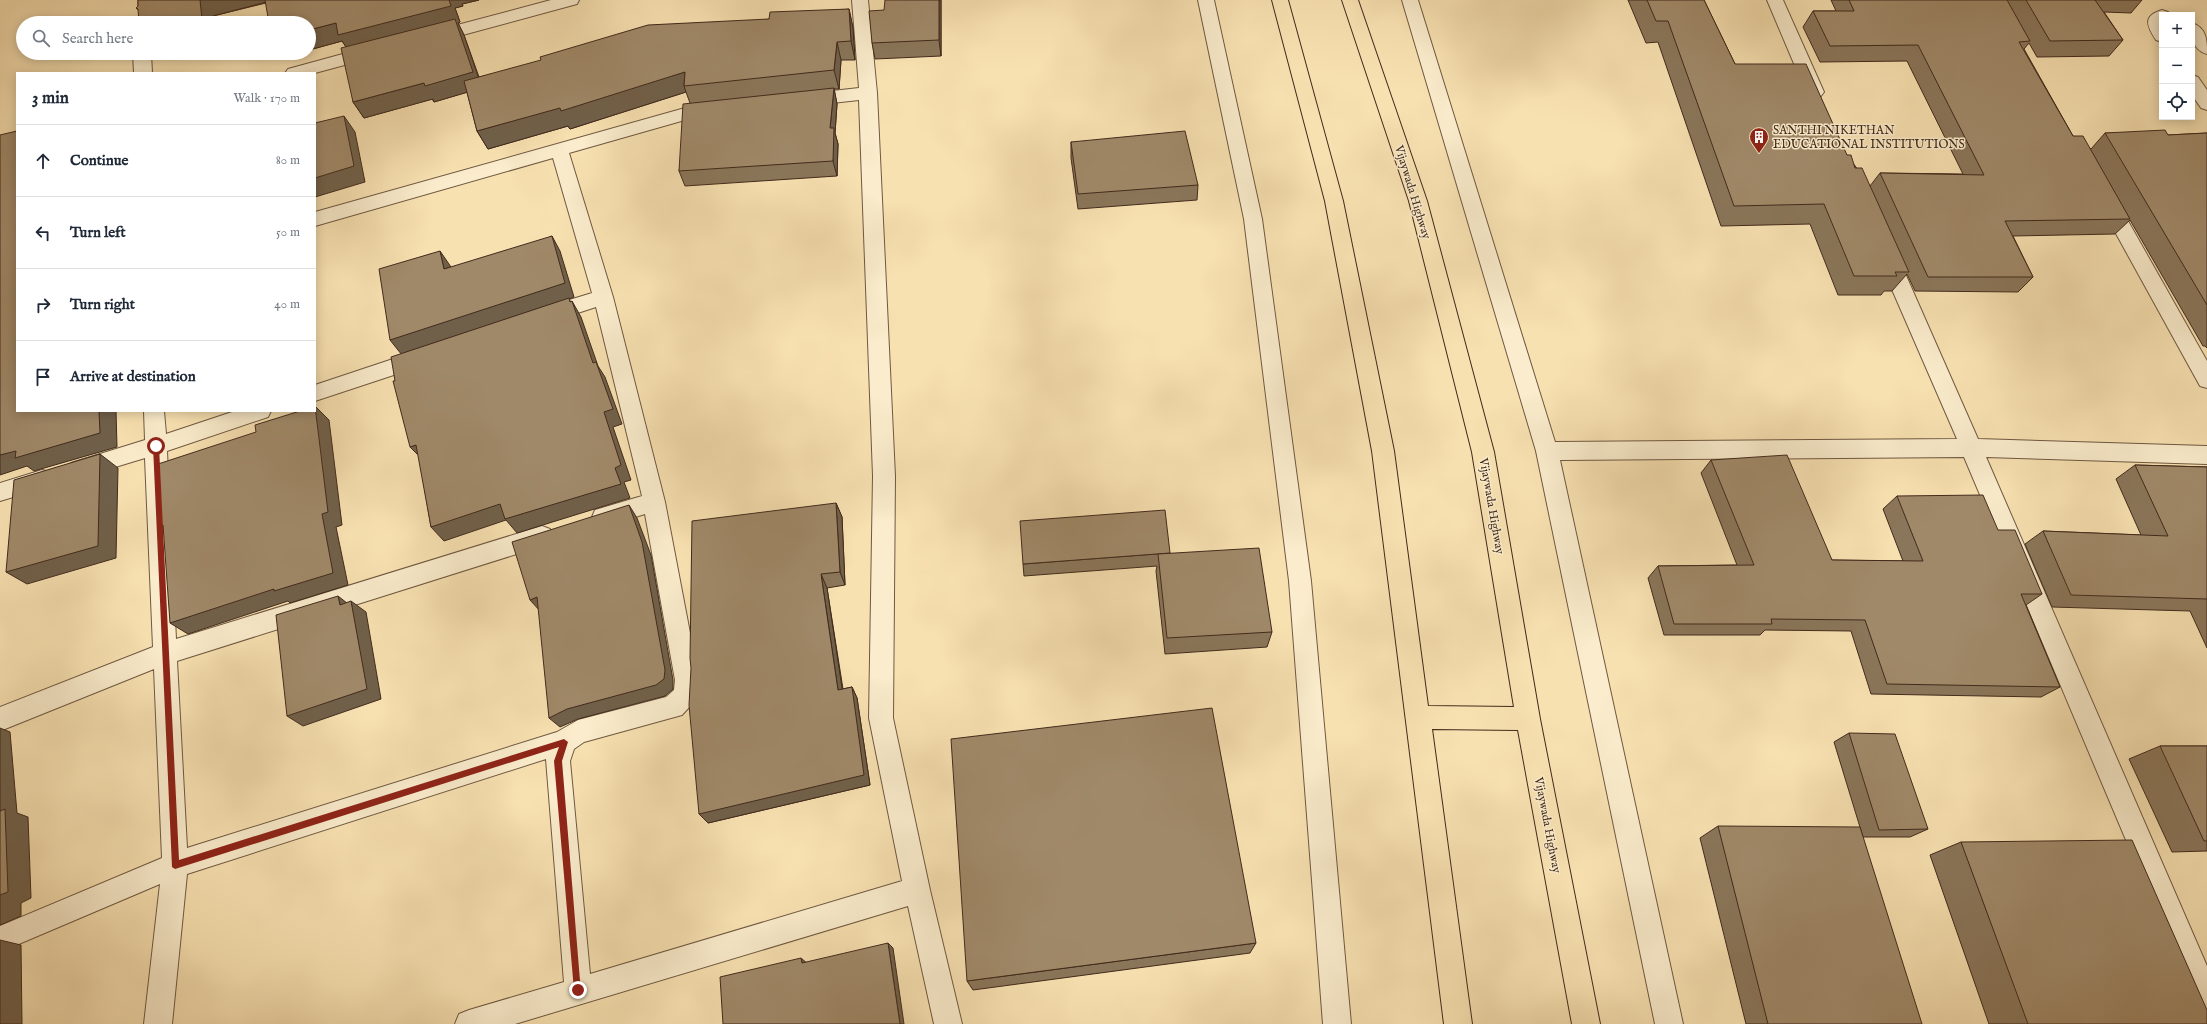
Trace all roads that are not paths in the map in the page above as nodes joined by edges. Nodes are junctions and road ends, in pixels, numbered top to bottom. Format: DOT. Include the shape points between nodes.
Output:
graph roads {
  1 [pos="572,0"];
  2 [pos="860,0"];
  3 [pos="1206,0"];
  4 [pos="1280,0"];
  5 [pos="1350,0"];
  6 [pos="1410,0"];
  7 [pos="1775,0"];
  8 [pos="2157,0"];
  9 [pos="2166,12"];
  10 [pos="2159,17"];
  11 [pos="2159,31"];
  12 [pos="2195,34"];
  13 [pos="417,41"];
  14 [pos="2207,48"];
  15 [pos="386,49"];
  16 [pos="142,60"];
  17 [pos="143,72"];
  18 [pos="298,72"];
  19 [pos="2194,84"];
  20 [pos="868,93"];
  21 [pos="791,101"];
  22 [pos="2207,104"];
  23 [pos="730,108"];
  24 [pos="1822,108"];
  25 [pos="559,149"];
  26 [pos="2099,187"];
  27 [pos="316,219"];
  28 [pos="1880,238"];
  29 [pos="603,297"];
  30 [pos="527,322"];
  31 [pos="436,352"];
  32 [pos="2207,380"];
  33 [pos="316,393"];
  34 [pos="154,412"];
  35 [pos="258,412"];
  36 [pos="156,446"];
  37 [pos="1972,448"];
  38 [pos="1547,451"];
  39 [pos="2207,455"];
  40 [pos="0,492"];
  41 [pos="654,502"];
  42 [pos="585,523"];
  43 [pos="562,530"];
  44 [pos="167,653"];
  45 [pos="1419,717"];
  46 [pos="0,719"];
  47 [pos="1528,719"];
  48 [pos="564,742"];
  49 [pos="175,865"];
  50 [pos="916,890"];
  51 [pos="0,939"];
  52 [pos="578,990"];
  53 [pos="2207,998"];
  54 [pos="158,1024"];
  55 [pos="469,1024"];
  56 [pos="948,1024"];
  57 [pos="1337,1024"];
  58 [pos="1458,1024"];
  59 [pos="1586,1024"];
  60 [pos="1669,1024"];
  1 -- 13 [label="street"];
  2 -- 20 [label="street"];
  3 -- 57 [label="street" via="1253,219 1297,558"];
  4 -- 45 [label="highway" via="1334,201 1383,451"];
  5 -- 47 [label="highway, Vijaywada Highway" via="1418,201 1483,452"];
  6 -- 38 [label="street"];
  7 -- 24 [label="street"];
  8 -- 9 [label="street"];
  10 -- 11 [label="street"];
  12 -- 14 [label="street"];
  15 -- 18 [label="street"];
  16 -- 17 [label="street"];
  19 -- 22 [label="street"];
  20 -- 21 [label="street"];
  20 -- 50 [label="street" via="884,476 881,718"];
  23 -- 25 [label="street" via="692,112"];
  25 -- 27 [label="street"];
  25 -- 29 [label="street"];
  26 -- 32 [label="street"];
  28 -- 37 [label="street"];
  29 -- 30 [label="street"];
  29 -- 41 [label="street"];
  31 -- 33 [label="street"];
  34 -- 36 [label="street"];
  35 -- 36 [label="street"];
  36 -- 40 [label="street"];
  36 -- 44 [label="street"];
  37 -- 38 [label="street"];
  37 -- 39 [label="street"];
  37 -- 53 [label="street" via="2078,702"];
  38 -- 60 [label="street"];
  41 -- 42 [label="street"];
  41 -- 48 [label="street" via="687,680 685,695 673,707 578,732"];
  43 -- 44 [label="street"];
  44 -- 46 [label="street"];
  44 -- 49 [label="street"];
  45 -- 47 [label="highway"];
  45 -- 58 [label="highway"];
  47 -- 59 [label="highway, Vijaywada Highway"];
  48 -- 49 [label="street"];
  48 -- 52 [label="street" via="558,761"];
  49 -- 51 [label="street"];
  49 -- 54 [label="street"];
  50 -- 52 [label="street"];
  50 -- 56 [label="street"];
  52 -- 55 [label="street"];
}
